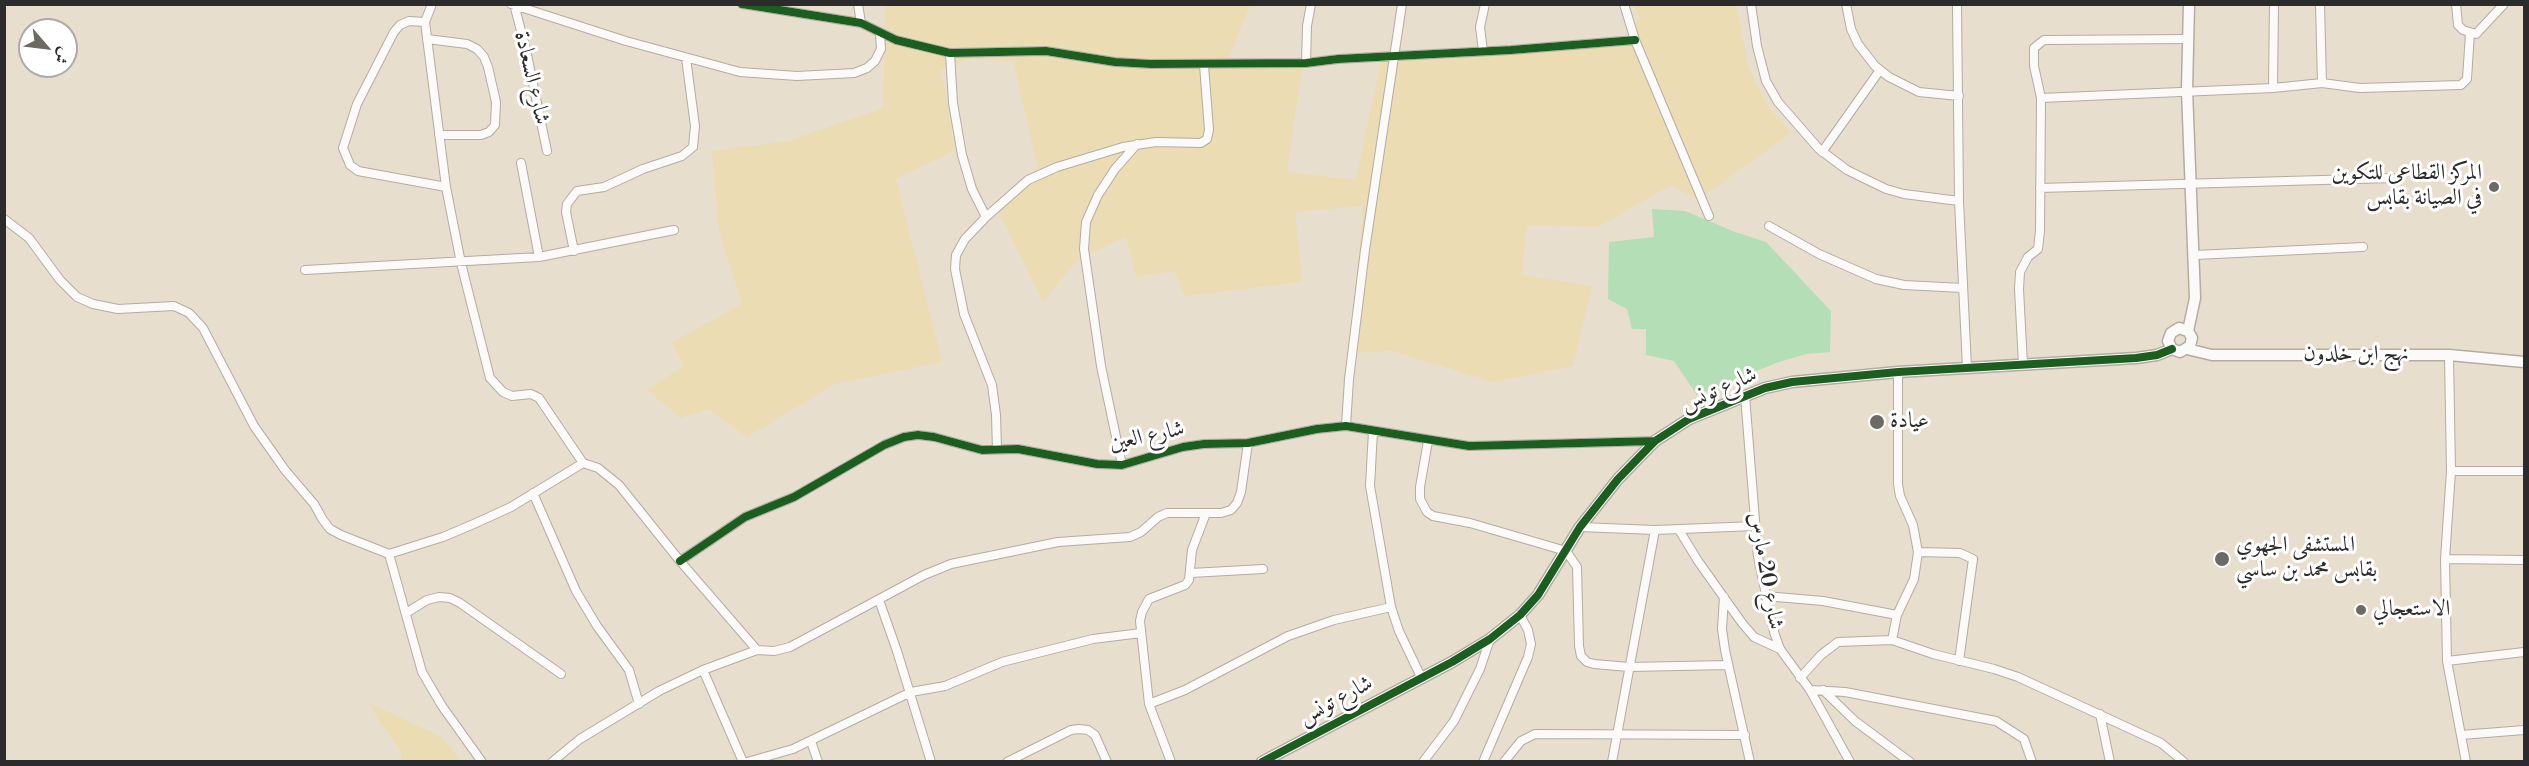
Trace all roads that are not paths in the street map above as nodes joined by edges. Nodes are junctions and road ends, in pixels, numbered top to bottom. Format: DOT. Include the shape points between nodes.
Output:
graph roads {
  1 [pos="432,4"];
  2 [pos="742,4"];
  3 [pos="858,4"];
  4 [pos="1311,4"];
  5 [pos="1402,4"];
  6 [pos="1485,4"];
  7 [pos="1624,4"];
  8 [pos="1751,4"];
  9 [pos="1846,4"];
  10 [pos="1957,4"];
  11 [pos="2189,4"];
  12 [pos="2274,4"];
  13 [pos="2320,4"];
  14 [pos="2456,4"];
  15 [pos="2504,4"];
  16 [pos="513,5"];
  17 [pos="425,22"];
  18 [pos="861,23"];
  19 [pos="2470,33"];
  20 [pos="880,34"];
  21 [pos="427,39"];
  22 [pos="2189,39"];
  23 [pos="1635,40"];
  24 [pos="1483,51"];
  25 [pos="950,53"];
  26 [pos="1394,56"];
  27 [pos="686,58"];
  28 [pos="1306,63"];
  29 [pos="1204,65"];
  30 [pos="1880,70"];
  31 [pos="2322,83"];
  32 [pos="2273,88"];
  33 [pos="2187,90"];
  34 [pos="1959,96"];
  35 [pos="2041,98"];
  36 [pos="439,135"];
  37 [pos="1137,144"];
  38 [pos="547,151"];
  39 [pos="1822,152"];
  40 [pos="521,163"];
  41 [pos="2393,178"];
  42 [pos="2191,183"];
  43 [pos="446,187"];
  44 [pos="2040,188"];
  45 [pos="1959,201"];
  46 [pos="1709,216"];
  47 [pos="986,217"];
  48 [pos="4,219"];
  49 [pos="1769,226"];
  50 [pos="674,230"];
  51 [pos="2364,247"];
  52 [pos="574,251"];
  53 [pos="2195,255"];
  54 [pos="539,257"];
  55 [pos="461,263"];
  56 [pos="305,270"];
  57 [pos="1963,288"];
  58 [pos="2188,331"];
  59 [pos="2187,349"];
  60 [pos="2172,350"];
  61 [pos="2449,355"];
  62 [pos="2524,362"];
  63 [pos="2023,364"];
  64 [pos="1967,368"];
  65 [pos="1898,372"];
  66 [pos="1745,396"];
  67 [pos="1346,426"];
  68 [pos="1373,431"];
  69 [pos="1428,441"];
  70 [pos="1655,441"];
  71 [pos="1248,443"];
  72 [pos="997,450"];
  73 [pos="584,463"];
  74 [pos="1122,465"];
  75 [pos="2451,471"];
  76 [pos="2524,471"];
  77 [pos="533,493"];
  78 [pos="1206,513"];
  79 [pos="1755,526"];
  80 [pos="1580,528"];
  81 [pos="1655,530"];
  82 [pos="1679,530"];
  83 [pos="1566,551"];
  84 [pos="1918,552"];
  85 [pos="389,554"];
  86 [pos="2445,559"];
  87 [pos="2524,560"];
  88 [pos="680,561"];
  89 [pos="1263,569"];
  90 [pos="1191,573"];
  91 [pos="1765,596"];
  92 [pos="1724,597"];
  93 [pos="879,600"];
  94 [pos="1391,607"];
  95 [pos="406,613"];
  96 [pos="1520,615"];
  97 [pos="1897,615"];
  98 [pos="1141,633"];
  99 [pos="1490,639"];
  100 [pos="1892,640"];
  101 [pos="1780,649"];
  102 [pos="757,650"];
  103 [pos="2524,652"];
  104 [pos="1959,661"];
  105 [pos="2447,661"];
  106 [pos="1728,665"];
  107 [pos="1629,667"];
  108 [pos="703,670"];
  109 [pos="561,674"];
  110 [pos="1421,677"];
  111 [pos="1800,678"];
  112 [pos="1810,690"];
  113 [pos="1823,690"];
  114 [pos="911,692"];
  115 [pos="639,704"];
  116 [pos="1149,704"];
  117 [pos="2100,714"];
  118 [pos="2524,730"];
  119 [pos="1615,735"];
  120 [pos="1745,735"];
  121 [pos="2461,735"];
  122 [pos="811,741"];
  123 [pos="482,762"];
  124 [pos="552,762"];
  125 [pos="743,762"];
  126 [pos="747,762"];
  127 [pos="818,762"];
  128 [pos="931,762"];
  129 [pos="1007,762"];
  130 [pos="1107,762"];
  131 [pos="1171,762"];
  132 [pos="1262,762"];
  133 [pos="1423,762"];
  134 [pos="1483,762"];
  135 [pos="1504,762"];
  136 [pos="1612,762"];
  137 [pos="1750,762"];
  138 [pos="1850,762"];
  139 [pos="1910,762"];
  140 [pos="2032,762"];
  141 [pos="2110,762"];
  142 [pos="2184,762"];
  143 [pos="2466,762"];
  1 -- 17 [label="street"];
  2 -- 18 [label="street"];
  3 -- 18 [label="street"];
  4 -- 28 [label="street"];
  5 -- 26 [label="street"];
  6 -- 24 [label="street" via="1480,27"];
  7 -- 23 [label="street"];
  8 -- 39 [label="street" via="1756,46 1766,81 1778,102"];
  9 -- 30 [label="street" via="1858,44"];
  10 -- 34 [label="street"];
  11 -- 22 [label="street"];
  12 -- 32 [label="street"];
  13 -- 31 [label="street"];
  14 -- 19 [label="street" via="2458,25"];
  15 -- 19 [label="street" via="2482,30"];
  16 -- 27 [label="street"];
  16 -- 38 [label="street, شارع السعادة"];
  17 -- 21 [label="street"];
  17 -- 43 [label="street" via="408,21 394,32 357,104 343,148 350,165 358,171"];
  18 -- 20 [label="street"];
  19 -- 31 [label="street" via="2467,79 2461,85 2360,88"];
  20 -- 25 [label="street"];
  20 -- 27 [label="street" via="881,49 875,61 867,68 843,74 741,72"];
  21 -- 36 [label="street"];
  21 -- 36 [label="street" via="477,49 489,67 496,102 495,125 489,132"];
  22 -- 33 [label="street"];
  22 -- 35 [label="street" via="2044,40 2034,48"];
  23 -- 24 [label="street"];
  23 -- 46 [label="street"];
  24 -- 26 [label="street"];
  25 -- 29 [label="street" via="1036,50 1115,62"];
  25 -- 47 [label="street" via="962,155"];
  26 -- 28 [label="street"];
  26 -- 67 [label="street" via="1362,273"];
  27 -- 52 [label="street" via="695,126 693,147 682,156 604,187 577,191 566,212"];
  28 -- 29 [label="street"];
  29 -- 37 [label="street" via="1207,139 1202,143"];
  30 -- 34 [label="street" via="1904,87 1919,92"];
  30 -- 39 [label="street"];
  31 -- 32 [label="street"];
  32 -- 33 [label="street"];
  33 -- 35 [label="street"];
  33 -- 42 [label="street"];
  34 -- 45 [label="street"];
  35 -- 44 [label="street"];
  36 -- 43 [label="street"];
  37 -- 47 [label="street" via="1057,167 1028,180"];
  37 -- 74 [label="street" via="1098,195 1086,222 1084,249 1101,366"];
  39 -- 45 [label="street" via="1866,181 1886,189"];
  40 -- 54 [label="street"];
  41 -- 42 [label="street"];
  42 -- 44 [label="street"];
  42 -- 53 [label="street"];
  43 -- 55 [label="street"];
  44 -- 63 [label="street" via="2038,249 2020,272"];
  45 -- 57 [label="street"];
  47 -- 72 [label="street" via="956,255 955,269 964,314 992,385"];
  48 -- 85 [label="street" via="29,238 77,297 117,309 174,306 189,312 203,328 254,426 330,529"];
  49 -- 57 [label="street" via="1876,279 1904,285"];
  50 -- 52 [label="street"];
  51 -- 53 [label="street"];
  52 -- 54 [label="street"];
  53 -- 58 [label="street" via="2195,298"];
  54 -- 55 [label="street"];
  55 -- 56 [label="street"];
  55 -- 73 [label="street" via="490,378 512,396 531,394 539,398"];
  57 -- 64 [label="street"];
  58 -- 59 [label="street" via="2192,342"];
  58 -- 60 [label="street" via="2179,328 2171,333 2168,341"];
  59 -- 60 [label="street"];
  59 -- 61 [label="street, نهج ابن خلدون" via="2212,356"];
  60 -- 63 [label="street, شارع تونس" via="2148,357"];
  61 -- 62 [label="street, نهج ابن خلدون"];
  61 -- 75 [label="street"];
  63 -- 64 [label="street, شارع تونس"];
  64 -- 65 [label="street, شارع تونس"];
  65 -- 66 [label="street, شارع تونس" via="1792,382"];
  65 -- 84 [label="street" via="1898,484"];
  66 -- 70 [label="street, شارع تونس" via="1689,419"];
  66 -- 79 [label="street, شارع 20 مارس"];
  67 -- 68 [label="street, شارع العين"];
  67 -- 71 [label="street, شارع العين"];
  68 -- 69 [label="street, شارع العين"];
  68 -- 94 [label="street" via="1370,486"];
  69 -- 70 [label="street, شارع العين" via="1469,446"];
  69 -- 83 [label="street" via="1420,487 1420,499 1427,512"];
  70 -- 80 [label="street, شارع تونس" via="1618,479"];
  71 -- 74 [label="street, شارع العين" via="1184,447"];
  71 -- 78 [label="street" via="1237,503 1231,510"];
  72 -- 74 [label="street, شارع العين" via="1018,449"];
  72 -- 88 [label="street, شارع العين" via="966,447 934,437 904,437 864,455 794,497 745,517"];
  73 -- 77 [label="street"];
  73 -- 88 [label="street" via="603,471 619,485"];
  75 -- 76 [label="street"];
  75 -- 86 [label="street"];
  77 -- 85 [label="street" via="443,537"];
  77 -- 115 [label="street" via="576,591 629,670"];
  78 -- 90 [label="street" via="1192,550"];
  78 -- 93 [label="street" via="1167,513 1130,537 1058,542 951,564"];
  79 -- 82 [label="street"];
  79 -- 91 [label="street, شارع 20 مارس"];
  80 -- 81 [label="street"];
  80 -- 83 [label="street, شارع تونس"];
  81 -- 82 [label="street"];
  81 -- 107 [label="street"];
  82 -- 92 [label="street"];
  83 -- 96 [label="street, شارع تونس"];
  83 -- 107 [label="street" via="1577,567 1581,656 1594,664"];
  84 -- 97 [label="street" via="1911,589"];
  84 -- 104 [label="street" via="1960,553 1973,560"];
  85 -- 95 [label="street"];
  86 -- 87 [label="street"];
  86 -- 105 [label="street"];
  88 -- 102 [label="street"];
  89 -- 90 [label="street"];
  90 -- 98 [label="street" via="1185,585 1149,599 1142,612"];
  91 -- 97 [label="street" via="1823,601"];
  91 -- 101 [label="street, شارع 20 مارس"];
  92 -- 101 [label="street" via="1754,637"];
  92 -- 106 [label="street" via="1722,629"];
  93 -- 102 [label="street" via="790,647"];
  93 -- 114 [label="street"];
  94 -- 110 [label="street" via="1398,631"];
  94 -- 116 [label="street" via="1288,636 1185,690"];
  95 -- 109 [label="street" via="427,600 450,598"];
  95 -- 123 [label="street" via="422,672"];
  96 -- 99 [label="street, شارع تونس"];
  96 -- 134 [label="street" via="1531,644 1528,657"];
  97 -- 100 [label="street"];
  98 -- 114 [label="street" via="1035,652 945,686"];
  98 -- 116 [label="street"];
  99 -- 110 [label="street, شارع تونس"];
  99 -- 133 [label="street" via="1455,721"];
  100 -- 104 [label="street"];
  100 -- 111 [label="street" via="1839,642"];
  101 -- 111 [label="street, شارع 20 مارس"];
  102 -- 108 [label="street"];
  103 -- 105 [label="street"];
  104 -- 117 [label="street" via="2018,677"];
  105 -- 121 [label="street"];
  106 -- 107 [label="street"];
  106 -- 120 [label="street"];
  107 -- 119 [label="street"];
  108 -- 115 [label="street"];
  108 -- 125 [label="street"];
  110 -- 132 [label="street, شارع تونس"];
  111 -- 112 [label="street, شارع 20 مارس"];
  112 -- 113 [label="street"];
  112 -- 138 [label="street, شارع 20 مارس"];
  113 -- 139 [label="street" via="1855,721"];
  113 -- 140 [label="street" via="1996,721 2024,739"];
  114 -- 122 [label="street"];
  114 -- 128 [label="street"];
  115 -- 124 [label="street" via="580,739"];
  116 -- 131 [label="street"];
  117 -- 141 [label="street"];
  117 -- 142 [label="street" via="2161,743"];
  118 -- 121 [label="street"];
  119 -- 120 [label="street"];
  119 -- 135 [label="street" via="1535,734 1521,741"];
  119 -- 136 [label="street"];
  120 -- 137 [label="street"];
  121 -- 143 [label="street"];
  122 -- 126 [label="street"];
  122 -- 127 [label="street"];
  129 -- 130 [label="street" via="1079,729 1095,735"];
}
